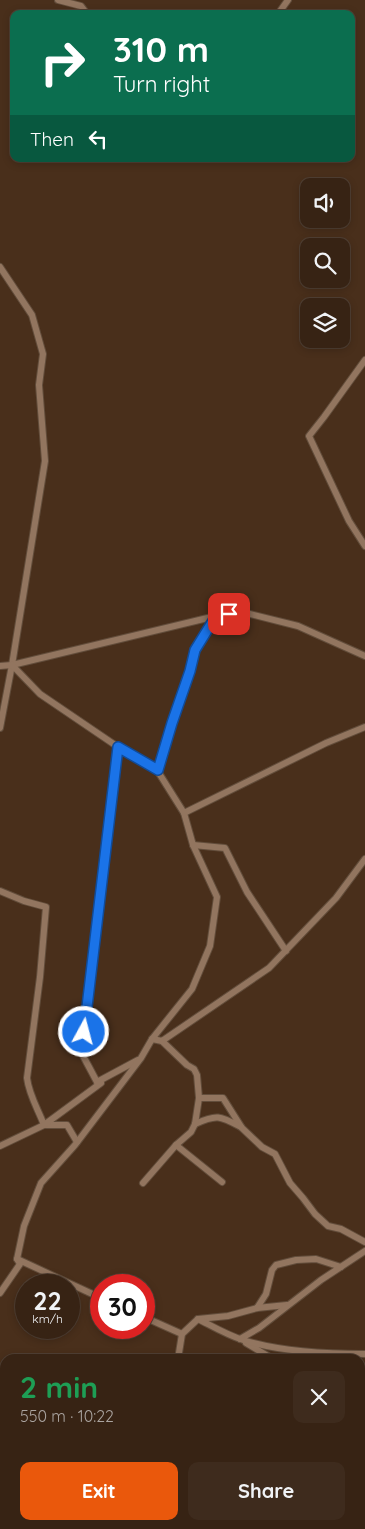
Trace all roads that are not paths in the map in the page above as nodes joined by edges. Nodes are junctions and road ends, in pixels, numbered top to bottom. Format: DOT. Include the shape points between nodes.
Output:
graph roads {
  1 [pos="58,0"];
  2 [pos="84,10"];
  3 [pos="0,268"];
  4 [pos="365,360"];
  5 [pos="365,546"];
  6 [pos="216,616"];
  7 [pos="365,656"];
  8 [pos="12,665"];
  9 [pos="0,666"];
  10 [pos="365,727"];
  11 [pos="0,728"];
  12 [pos="118,747"];
  13 [pos="158,770"];
  14 [pos="184,813"];
  15 [pos="193,845"];
  16 [pos="365,859"];
  17 [pos="0,891"];
  18 [pos="286,951"];
  19 [pos="152,1039"];
  20 [pos="162,1041"];
  21 [pos="141,1058"];
  22 [pos="97,1082"];
  23 [pos="199,1098"];
  24 [pos="195,1124"];
  25 [pos="44,1125"];
  26 [pos="242,1128"];
  27 [pos="77,1142"];
  28 [pos="0,1146"];
  29 [pos="176,1146"];
  30 [pos="222,1182"];
  31 [pos="143,1183"];
  32 [pos="365,1242"];
  33 [pos="365,1251"];
  34 [pos="17,1259"];
  35 [pos="342,1266"];
  36 [pos="0,1293"];
  37 [pos="90,1293"];
  38 [pos="288,1305"];
  39 [pos="256,1308"];
  40 [pos="198,1319"];
  41 [pos="155,1322"];
  42 [pos="182,1334"];
  43 [pos="240,1339"];
  44 [pos="179,1354"];
  45 [pos="265,1354"];
  46 [pos="365,1354"];
  1 -- 2 [label="street" via="81,6"];
  3 -- 8 [label="street" via="32,315 43,354 39,385 45,461"];
  4 -- 5 [label="street" via="309,436 349,521"];
  6 -- 7 [label="street" via="242,612 298,626"];
  6 -- 8 [label="street"];
  6 -- 13 [label="street" via="195,650"];
  8 -- 9 [label="street"];
  8 -- 11 [label="street"];
  8 -- 12 [label="street" via="40,694"];
  10 -- 14 [label="street"];
  12 -- 13 [label="street"];
  12 -- 22 [label="street" via="81,1052"];
  13 -- 14 [label="street"];
  14 -- 15 [label="street"];
  15 -- 18 [label="street" via="225,848 247,892"];
  15 -- 19 [label="street" via="217,897 210,946 192,989"];
  16 -- 18 [label="street" via="336,898"];
  17 -- 25 [label="street" via="24,902 46,907 27,1078 28,1090"];
  18 -- 20 [label="street" via="269,968"];
  19 -- 20 [label="street"];
  19 -- 21 [label="street"];
  20 -- 23 [label="street" via="198,1075"];
  21 -- 22 [label="street"];
  21 -- 27 [label="street"];
  22 -- 25 [label="street" via="101,1083"];
  23 -- 24 [label="street"];
  23 -- 26 [label="street" via="223,1098"];
  24 -- 26 [label="street" via="216,1116"];
  24 -- 29 [label="street"];
  25 -- 27 [label="street" via="67,1125"];
  25 -- 28 [label="street"];
  26 -- 32 [label="street" via="262,1147 275,1154 290,1184 328,1226"];
  27 -- 34 [label="street" via="41,1183 24,1226"];
  29 -- 30 [label="street"];
  29 -- 31 [label="street"];
  33 -- 35 [label="street"];
  34 -- 36 [label="street" via="20,1264"];
  34 -- 37 [label="street"];
  35 -- 38 [label="street"];
  35 -- 39 [label="street" via="316,1259 276,1265 266,1294"];
  38 -- 39 [label="street"];
  38 -- 43 [label="street"];
  39 -- 40 [label="street" via="228,1316"];
  40 -- 42 [label="street"];
  40 -- 43 [label="street"];
  41 -- 42 [label="street"];
  42 -- 44 [label="street"];
  43 -- 45 [label="street"];
  43 -- 46 [label="street" via="280,1348"];
}
